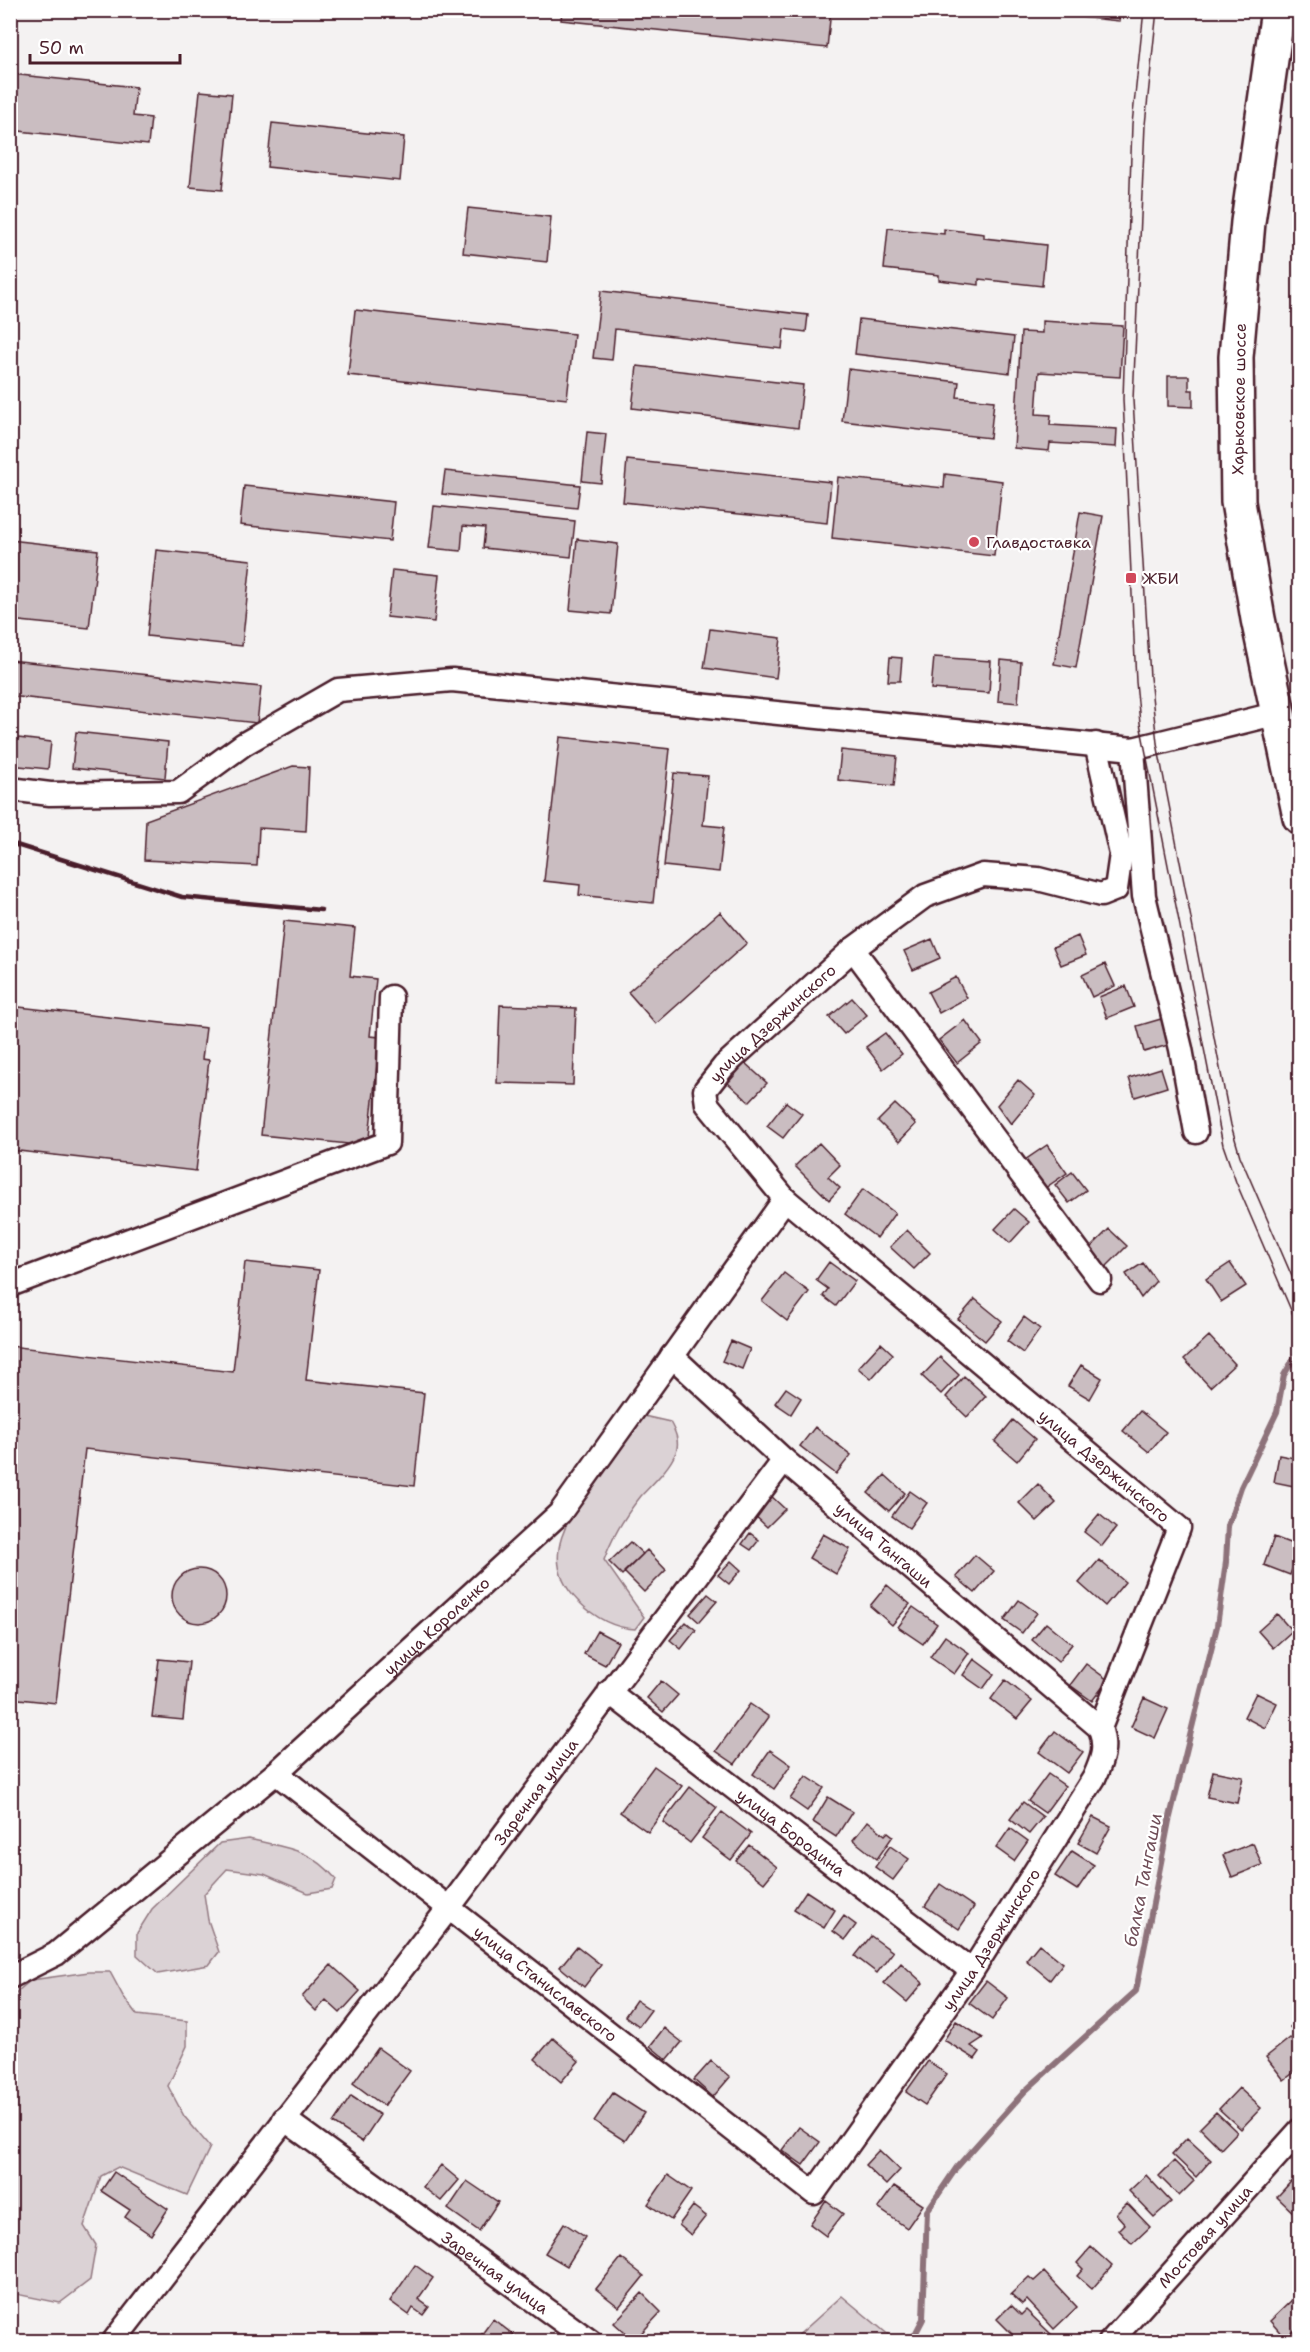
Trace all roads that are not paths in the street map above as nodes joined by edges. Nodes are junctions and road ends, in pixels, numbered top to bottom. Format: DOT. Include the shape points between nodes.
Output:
graph roads {
  1 [pos="1278,10"];
  2 [pos="1279,713"];
  3 [pos="1096,744"];
  4 [pos="1133,748"];
  5 [pos="10,789"];
  6 [pos="1299,817"];
  7 [pos="854,949"];
  8 [pos="391,997"];
  9 [pos="1196,1132"];
  10 [pos="785,1199"];
  11 [pos="1100,1280"];
  12 [pos="10,1284"];
  13 [pos="672,1356"];
  14 [pos="784,1460"];
  15 [pos="609,1692"];
  16 [pos="1100,1728"];
  17 [pos="276,1773"];
  18 [pos="448,1909"];
  19 [pos="972,1971"];
  20 [pos="10,1977"];
  21 [pos="284,2119"];
  22 [pos="1299,2130"];
  23 [pos="814,2193"];
  24 [pos="112,2342"];
  25 [pos="591,2342"];
  26 [pos="1110,2342"];
  1 -- 2 [label="main road, Харьковское шоссе" via="1248,222 1236,357 1238,502"];
  2 -- 4 [label="street"];
  2 -- 6 [label="main road, Харьковское шоссе"];
  3 -- 4 [label="street"];
  3 -- 5 [label="street" via="452,680 338,690 244,744 178,792 50,794"];
  3 -- 7 [label="street, улица Дзержинского" via="1121,854 1116,889 1101,895 1038,879 983,875 925,896"];
  4 -- 9 [label="street" via="1144,896 1181,1049"];
  7 -- 10 [label="street, улица Дзержинского" via="724,1066 705,1090 707,1104"];
  7 -- 11 [label="street"];
  8 -- 12 [label="street" via="387,1143"];
  10 -- 13 [label="street, улица Короленко"];
  10 -- 16 [label="street, улица Дзержинского" via="1179,1528"];
  13 -- 14 [label="street, улица Тангаши"];
  13 -- 17 [label="street, улица Короленко" via="560,1513"];
  14 -- 15 [label="street, Заречная улица"];
  14 -- 16 [label="street, улица Тангаши"];
  15 -- 18 [label="street, Заречная улица"];
  15 -- 19 [label="street, улица Бородина"];
  16 -- 19 [label="street, улица Дзержинского" via="1104,1756 1094,1778"];
  17 -- 18 [label="street, улица Станиславского"];
  17 -- 20 [label="street, улица Короленко" via="56,1954"];
  18 -- 21 [label="street, Заречная улица"];
  18 -- 23 [label="street, улица Станиславского"];
  19 -- 23 [label="street, улица Дзержинского"];
  21 -- 24 [label="street, Заречная улица"];
  21 -- 25 [label="street, Заречная улица"];
  22 -- 26 [label="street, Мостовая улица"];
}
